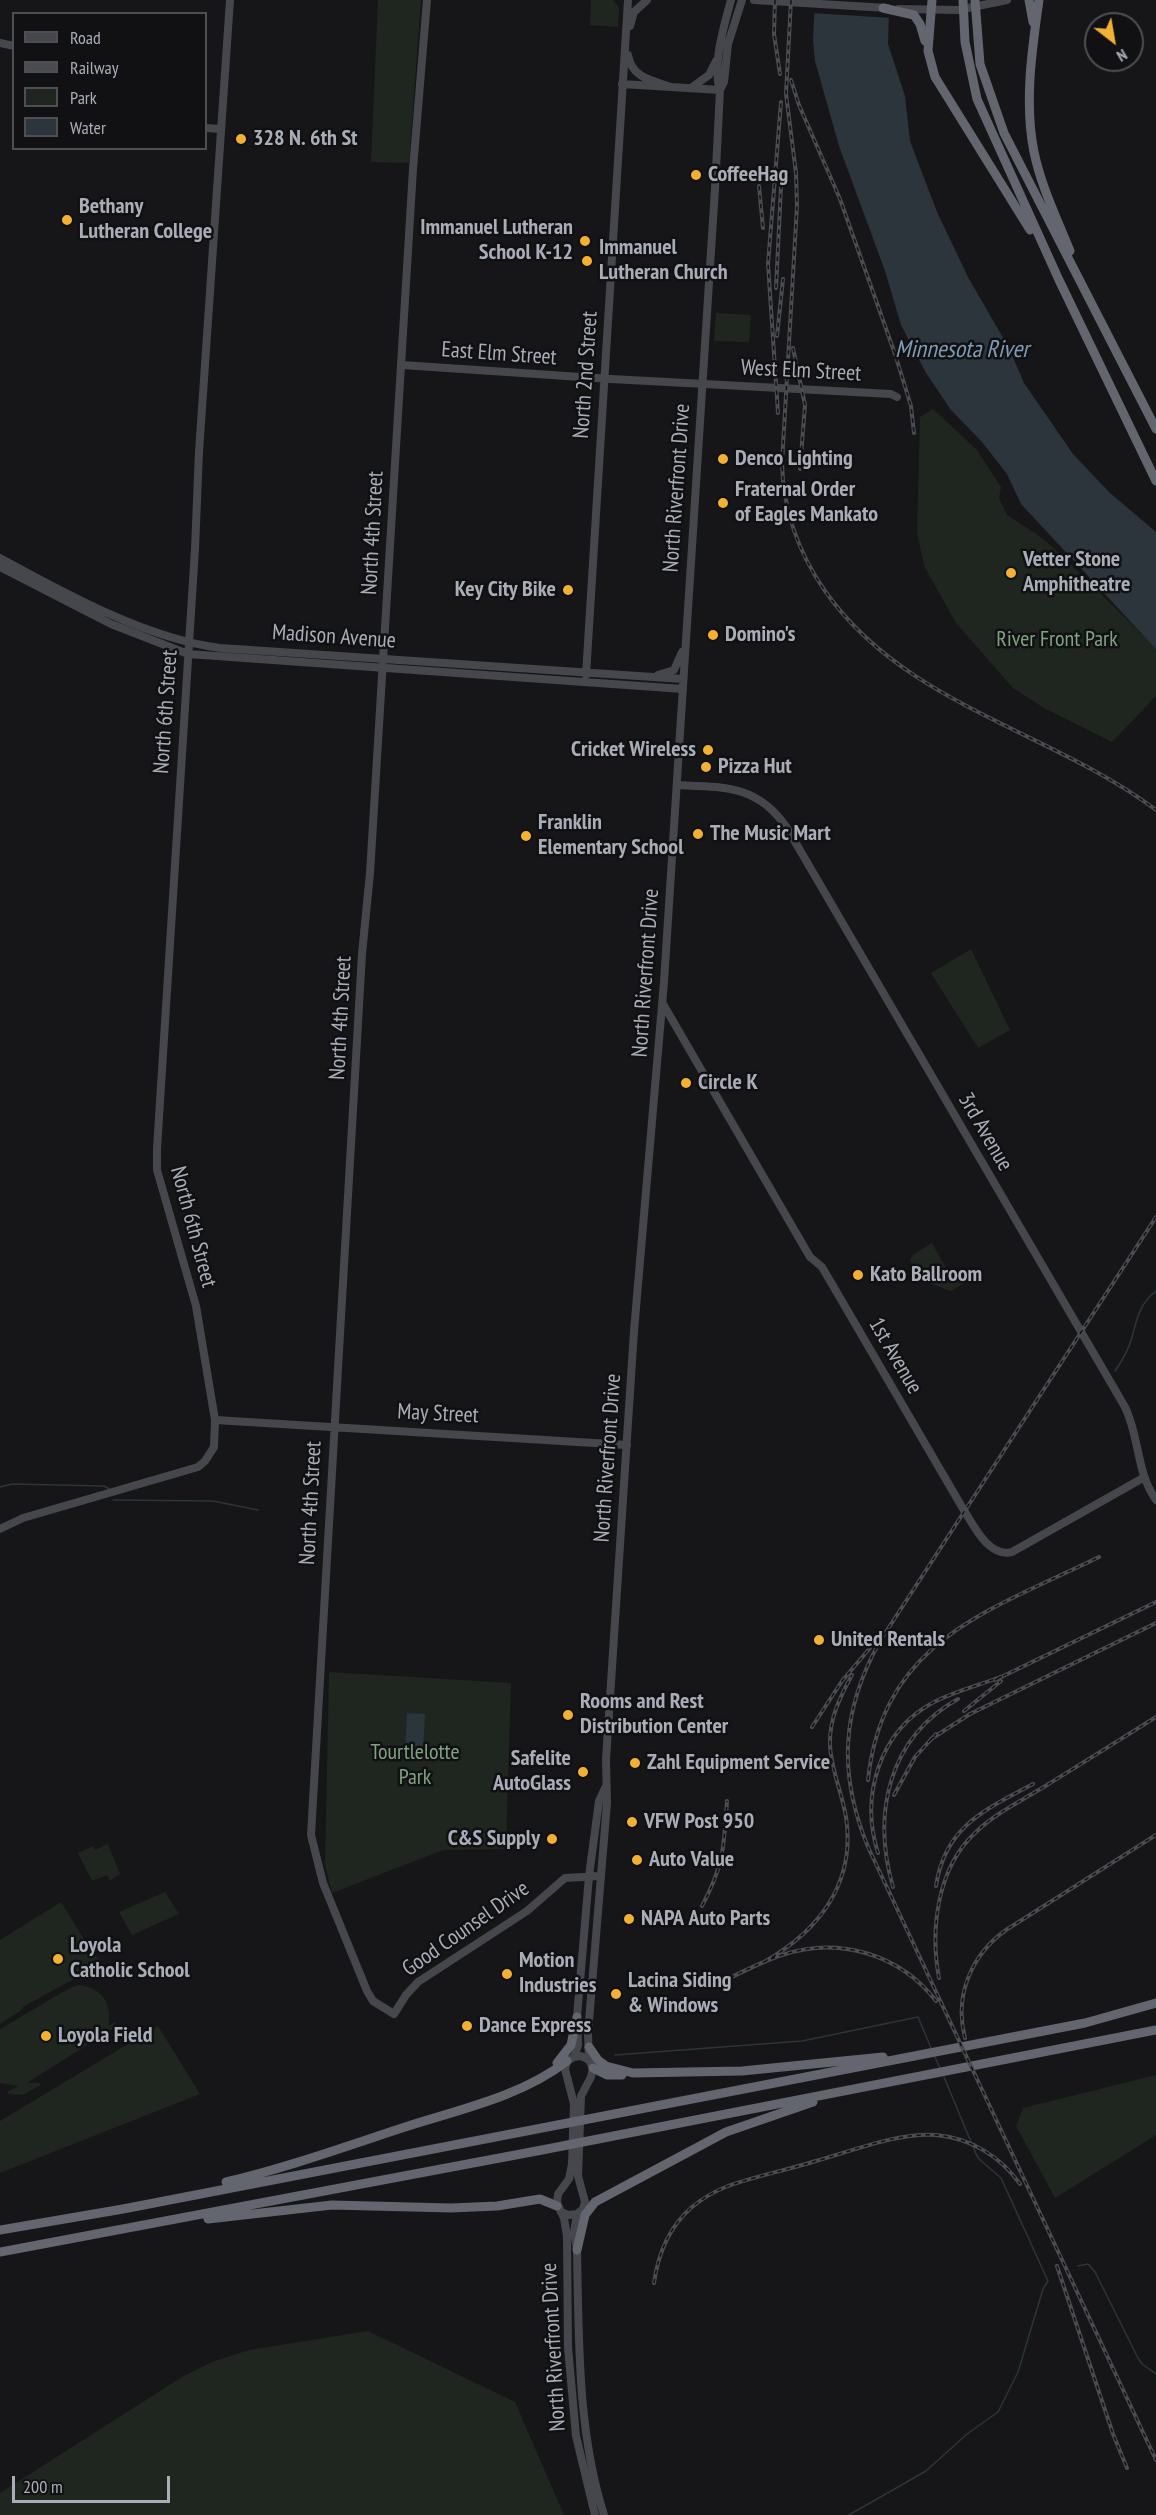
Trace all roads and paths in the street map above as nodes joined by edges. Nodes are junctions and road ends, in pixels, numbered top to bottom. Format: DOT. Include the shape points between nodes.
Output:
graph roads {
  1 [pos="230,0"];
  2 [pos="427,0"];
  3 [pos="628,0"];
  4 [pos="647,0"];
  5 [pos="731,0"];
  6 [pos="742,0"];
  7 [pos="754,0"];
  8 [pos="932,0"];
  9 [pos="963,0"];
  10 [pos="975,0"];
  11 [pos="1006,0"];
  12 [pos="1029,0"];
  13 [pos="1039,0"];
  14 [pos="884,8"];
  15 [pos="931,10"];
  16 [pos="911,11"];
  17 [pos="1035,33"];
  18 [pos="722,40"];
  19 [pos="625,42"];
  20 [pos="928,51"];
  21 [pos="622,84"];
  22 [pos="671,87"];
  23 [pos="691,88"];
  24 [pos="720,90"];
  25 [pos="207,128"];
  26 [pos="221,129"];
  27 [pos="1059,280"];
  28 [pos="1090,301"];
  29 [pos="402,365"];
  30 [pos="605,379"];
  31 [pos="702,384"];
  32 [pos="897,397"];
  33 [pos="1156,429"];
  34 [pos="1156,481"];
  35 [pos="0,558"];
  36 [pos="0,567"];
  37 [pos="189,644"];
  38 [pos="685,645"];
  39 [pos="188,654"];
  40 [pos="383,659"];
  41 [pos="382,668"];
  42 [pos="586,671"];
  43 [pos="649,676"];
  44 [pos="683,679"];
  45 [pos="585,682"];
  46 [pos="683,689"];
  47 [pos="677,785"];
  48 [pos="662,1003"];
  49 [pos="215,1420"];
  50 [pos="333,1427"];
  51 [pos="627,1445"];
  52 [pos="1143,1478"];
  53 [pos="1156,1500"];
  54 [pos="0,1529"];
  55 [pos="606,1786"];
  56 [pos="589,1876"];
  57 [pos="600,1876"];
  58 [pos="1156,2001"];
  59 [pos="394,2014"];
  60 [pos="577,2017"];
  61 [pos="1156,2025"];
  62 [pos="1156,2030"];
  63 [pos="1093,2042"];
  64 [pos="589,2047"];
  65 [pos="906,2058"];
  66 [pos="571,2059"];
  67 [pos="591,2064"];
  68 [pos="633,2073"];
  69 [pos="528,2084"];
  70 [pos="879,2084"];
  71 [pos="577,2096"];
  72 [pos="574,2175"];
  73 [pos="123,2209"];
  74 [pos="559,2209"];
  75 [pos="583,2211"];
  76 [pos="152,2224"];
  77 [pos="0,2230"];
  78 [pos="577,2250"];
  79 [pos="0,2252"];
  80 [pos="595,2515"];
  81 [pos="604,2515"];
  1 -- 26 [label="street, North 6th Street"];
  2 -- 29 [label="street, North 4th Street"];
  3 -- 19 [label="street, North 2nd Street"];
  4 -- 19 [label="street" via="634,12"];
  5 -- 18 [label="street"];
  6 -- 24 [label="street" via="728,44"];
  7 -- 14 [label="street"];
  8 -- 15 [label="highway"];
  9 -- 27 [label="highway" via="965,42 977,99"];
  10 -- 28 [label="highway" via="980,64 994,110"];
  11 -- 15 [label="street"];
  12 -- 17 [label="highway"];
  13 -- 17 [label="highway"];
  14 -- 16 [label="highway"];
  15 -- 16 [label="street"];
  15 -- 20 [label="highway"];
  16 -- 20 [label="highway" via="920,24"];
  17 -- 28 [label="highway" via="1030,109 1034,150"];
  18 -- 23 [label="street" via="713,69"];
  18 -- 24 [label="street" via="717,81"];
  19 -- 21 [label="street, North 2nd Street"];
  19 -- 22 [label="street" via="634,72"];
  20 -- 27 [label="highway" via="942,89"];
  21 -- 22 [label="street"];
  21 -- 30 [label="street, North 2nd Street"];
  22 -- 23 [label="street"];
  23 -- 24 [label="street"];
  24 -- 31 [label="street, North Riverfront Drive"];
  25 -- 26 [label="street"];
  26 -- 37 [label="street, North 6th Street"];
  27 -- 34 [label="highway"];
  28 -- 33 [label="highway"];
  29 -- 30 [label="street, East Elm Street"];
  29 -- 40 [label="street, North 4th Street"];
  30 -- 31 [label="street, East Elm Street"];
  30 -- 42 [label="street, North 2nd Street"];
  31 -- 32 [label="street, West Elm Street"];
  31 -- 38 [label="street, North Riverfront Drive"];
  35 -- 37 [label="street, Madison Avenue" via="112,613"];
  36 -- 39 [label="street, Madison Avenue" via="111,624"];
  37 -- 39 [label="street, North 6th Street"];
  37 -- 40 [label="street, Madison Avenue"];
  38 -- 43 [label="street" via="674,670"];
  38 -- 44 [label="street, North Riverfront Drive"];
  39 -- 41 [label="street, Madison Avenue"];
  39 -- 49 [label="street, North 6th Street" via="157,1170 196,1306"];
  40 -- 41 [label="street, North 4th Street"];
  40 -- 42 [label="street, Madison Avenue"];
  41 -- 45 [label="street, Madison Avenue"];
  41 -- 50 [label="street, North 4th Street"];
  42 -- 43 [label="street, Madison Avenue"];
  42 -- 45 [label="street, North 2nd Street"];
  43 -- 44 [label="street, Madison Avenue"];
  44 -- 46 [label="street, North Riverfront Drive"];
  45 -- 46 [label="street, Madison Avenue"];
  46 -- 47 [label="street, North Riverfront Drive"];
  47 -- 48 [label="street, North Riverfront Drive"];
  47 -- 52 [label="street, 3rd Avenue" via="726,788 756,797 787,828 1125,1407 1134,1429"];
  48 -- 51 [label="street, North Riverfront Drive"];
  48 -- 52 [label="street, 1st Avenue" via="810,1257 822,1267 986,1542 999,1552 1012,1552"];
  49 -- 50 [label="street, May Street"];
  49 -- 54 [label="street, North 6th Street" via="214,1448 198,1467 23,1518"];
  50 -- 51 [label="street, May Street"];
  50 -- 59 [label="street, North 4th Street" via="311,1835 323,1882 367,1991 373,2001"];
  51 -- 55 [label="street, North Riverfront Drive"];
  52 -- 53 [label="street, 3rd Avenue"];
  55 -- 56 [label="street, North Riverfront Drive" via="599,1801"];
  55 -- 57 [label="street, North Riverfront Drive"];
  56 -- 57 [label="street, Good Counsel Drive"];
  56 -- 59 [label="street, Good Counsel Drive" via="565,1878 527,1911 428,1974 406,1995"];
  56 -- 60 [label="street, North Riverfront Drive"];
  57 -- 64 [label="street, North Riverfront Drive"];
  58 -- 65 [label="highway" via="1085,2023"];
  60 -- 66 [label="street, North Riverfront Drive" via="578,2047"];
  60 -- 69 [label="highway" via="571,2045 564,2056"];
  61 -- 63 [label="highway"];
  62 -- 63 [label="highway"];
  63 -- 70 [label="highway"];
  64 -- 67 [label="street, North Riverfront Drive"];
  64 -- 68 [label="highway" via="606,2066"];
  65 -- 68 [label="highway" via="870,2057 742,2071"];
  65 -- 73 [label="highway"];
  66 -- 67 [label="street" via="581,2056"];
  66 -- 69 [label="highway"];
  66 -- 71 [label="street, North Riverfront Drive" via="565,2074"];
  67 -- 68 [label="highway" via="612,2076"];
  67 -- 71 [label="street" via="591,2077"];
  69 -- 73 [label="highway" via="276,2169"];
  70 -- 75 [label="highway" via="726,2132"];
  70 -- 76 [label="highway"];
  71 -- 72 [label="street"];
  72 -- 74 [label="street" via="558,2194"];
  72 -- 75 [label="street" via="585,2202"];
  73 -- 77 [label="highway"];
  74 -- 75 [label="street" via="568,2215"];
  74 -- 76 [label="highway" via="540,2199 451,2208 332,2205"];
  74 -- 80 [label="street, North Riverfront Drive" via="567,2236 568,2347 576,2436"];
  75 -- 78 [label="highway"];
  76 -- 79 [label="highway"];
  78 -- 81 [label="street, North Riverfront Drive" via="580,2369 589,2446"];
}
